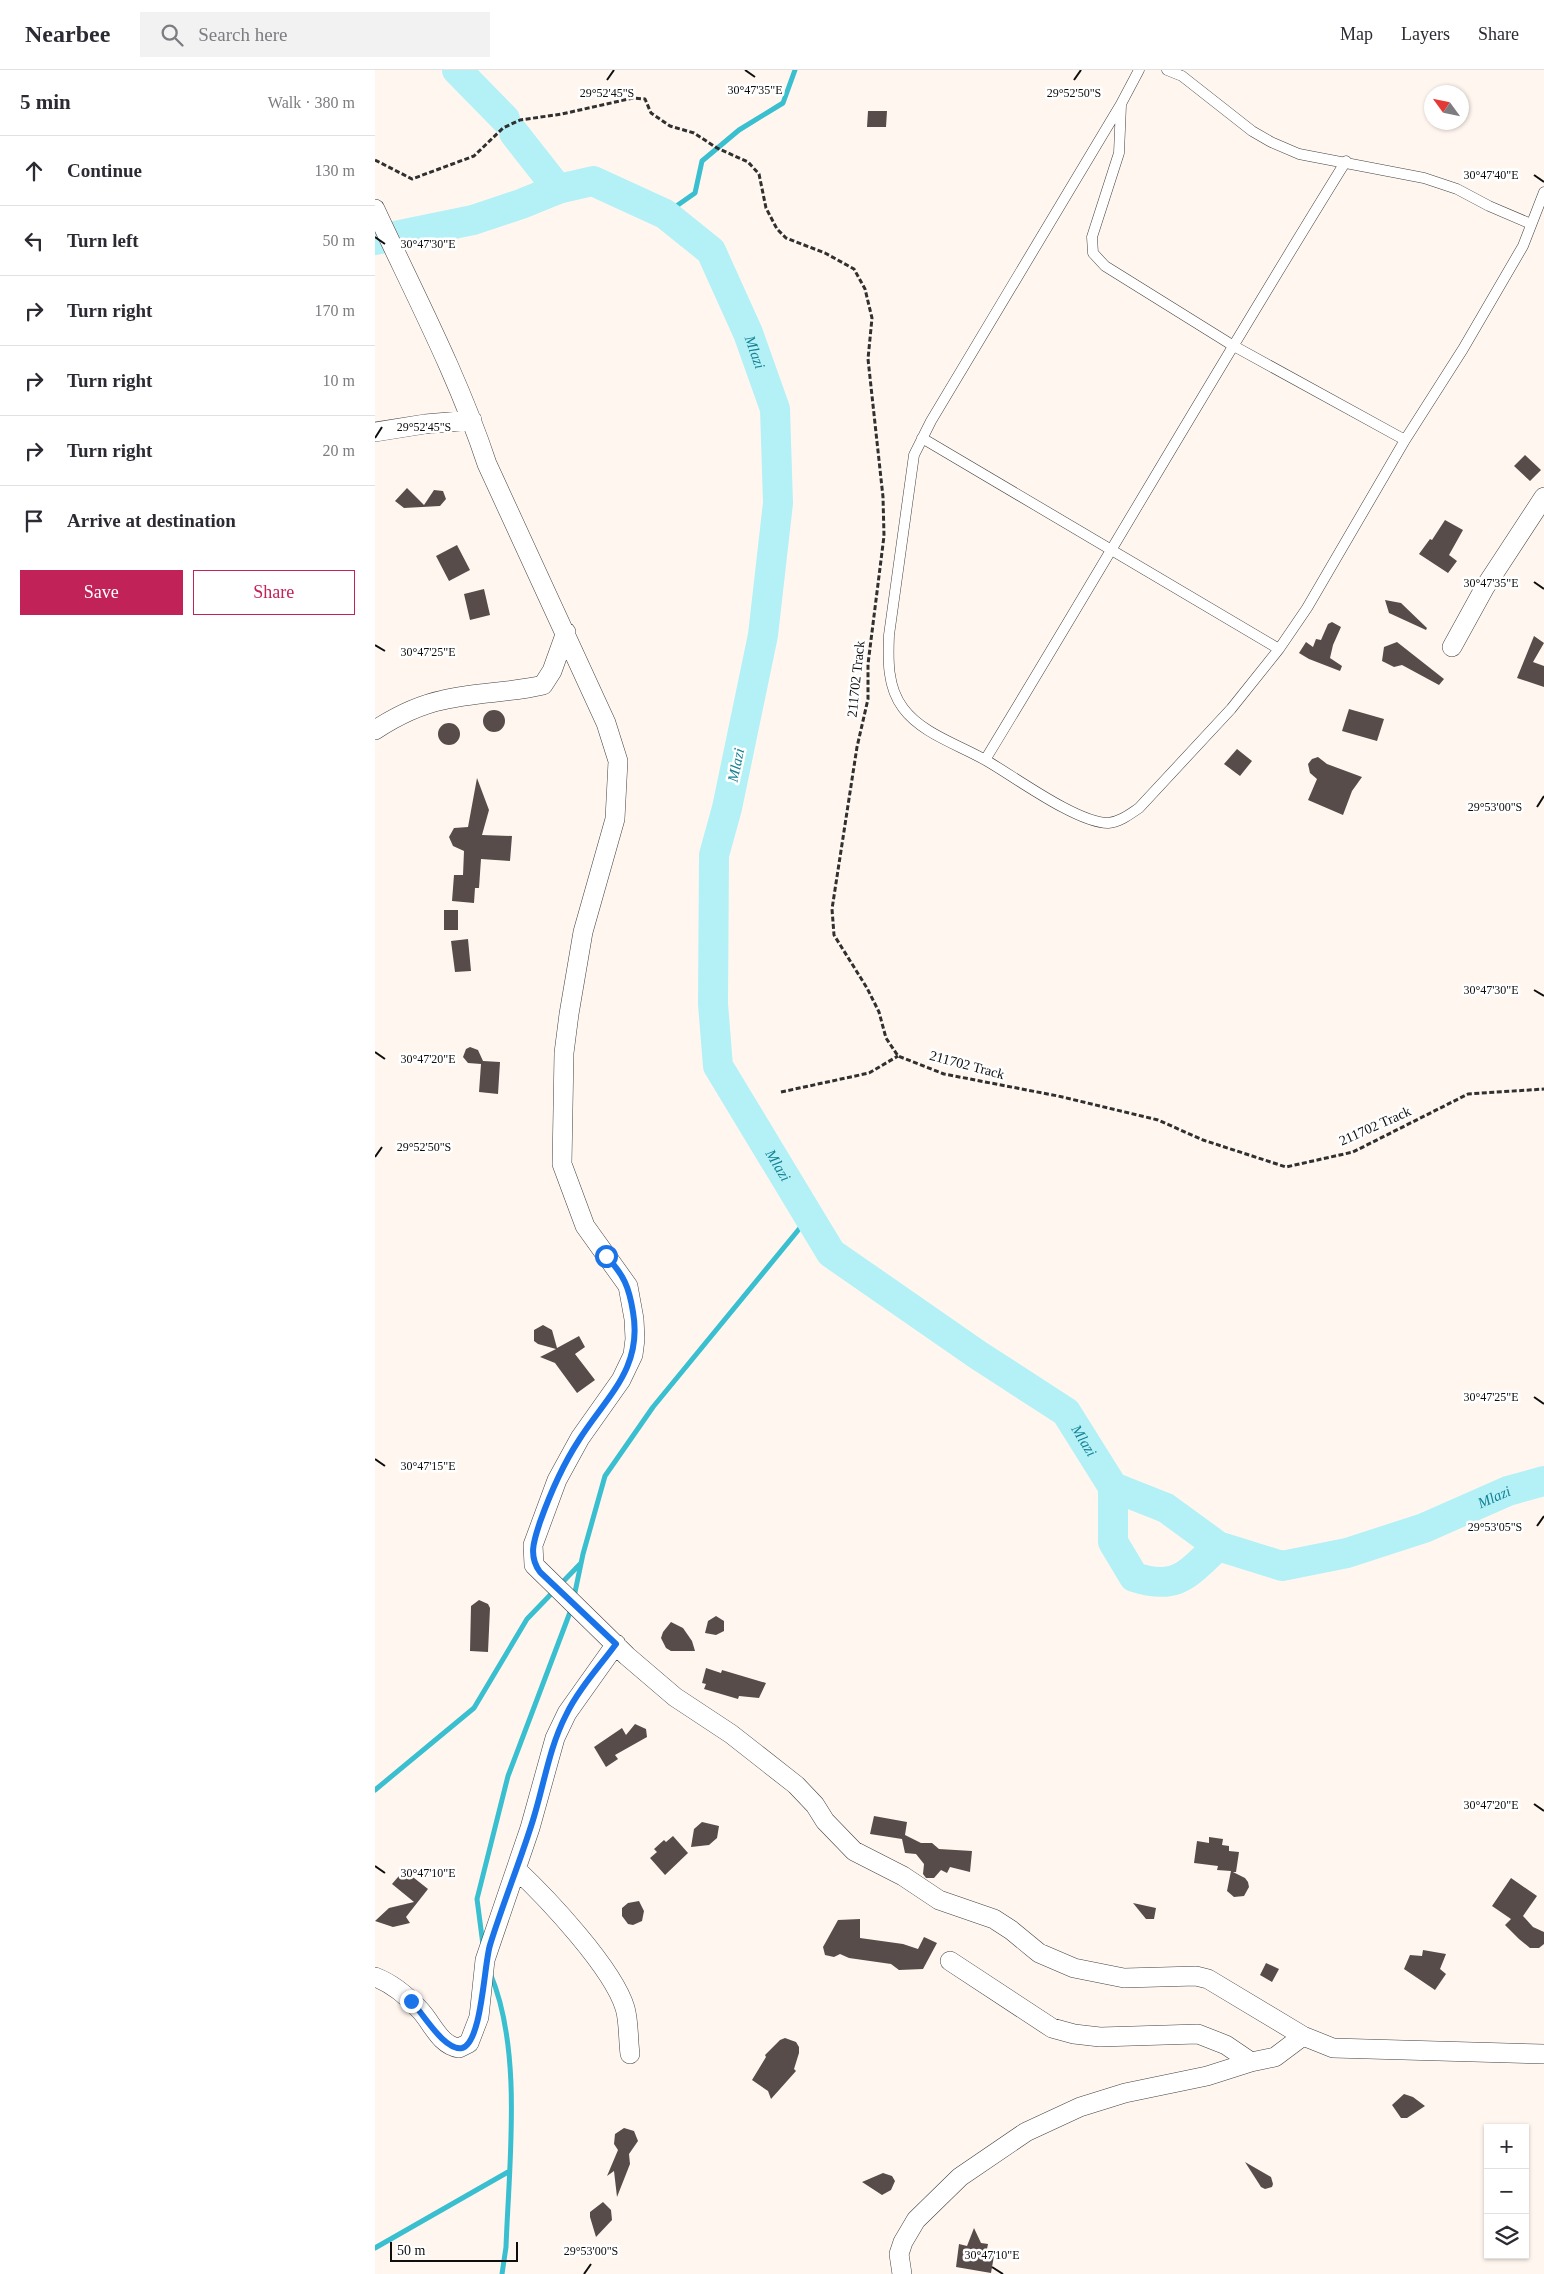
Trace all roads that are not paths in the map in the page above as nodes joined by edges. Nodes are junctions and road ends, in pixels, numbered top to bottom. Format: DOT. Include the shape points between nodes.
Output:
graph roads {
  1 [pos="1139,70"];
  2 [pos="1167,70"];
  3 [pos="1121,104"];
  4 [pos="1346,161"];
  5 [pos="1544,192"];
  6 [pos="375,209"];
  7 [pos="1531,224"];
  8 [pos="1232,345"];
  9 [pos="472,420"];
  10 [pos="375,432"];
  11 [pos="922,438"];
  12 [pos="1405,440"];
  13 [pos="1544,497"];
  14 [pos="1113,550"];
  15 [pos="566,632"];
  16 [pos="1452,647"];
  17 [pos="1279,649"];
  18 [pos="375,730"];
  19 [pos="985,760"];
  20 [pos="616,1644"];
  21 [pos="516,1869"];
  22 [pos="950,1961"];
  23 [pos="375,1977"];
  24 [pos="1303,2036"];
  25 [pos="629,2054"];
  26 [pos="1544,2054"];
  27 [pos="1251,2062"];
  28 [pos="903,2274"];
  1 -- 3 [label="lane"];
  2 -- 4 [label="lane" via="1190,82 1271,142 1299,154"];
  3 -- 8 [label="lane" via="1119,153 1092,237 1093,253 1105,266"];
  3 -- 11 [label="lane"];
  4 -- 7 [label="lane" via="1424,178 1457,189"];
  4 -- 8 [label="lane"];
  5 -- 7 [label="lane"];
  6 -- 9 [label="street"];
  7 -- 12 [label="lane" via="1523,246 1463,349"];
  8 -- 12 [label="lane"];
  8 -- 14 [label="lane"];
  9 -- 10 [label="street"];
  9 -- 15 [label="street" via="487,464"];
  11 -- 14 [label="lane"];
  11 -- 19 [label="lane" via="914,455 889,634 892,686 903,708 923,726"];
  12 -- 17 [label="lane" via="1344,547"];
  13 -- 16 [label="street" via="1485,587"];
  14 -- 17 [label="lane"];
  14 -- 19 [label="lane"];
  15 -- 18 [label="street" via="552,671 543,685 521,691 443,700 409,712"];
  15 -- 20 [label="street" via="615,747 617,789 615,819 583,932 569,1014 564,1052 562,1164 585,1226 628,1286 635,1339 633,1355 621,1380 580,1438 557,1480 539,1526 532,1556 540,1572"];
  17 -- 19 [label="lane" via="1231,710 1139,808 1124,818 1108,823 1088,818"];
  20 -- 21 [label="street" via="567,1713 555,1738"];
  20 -- 24 [label="street" via="675,1697 731,1734 796,1785 854,1851 883,1864 939,1900 994,1919 1039,1953 1074,1968 1124,1978 1196,1976 1207,1979"];
  21 -- 23 [label="street" via="485,1960 476,2029 464,2047 445,2043 411,2001"];
  21 -- 25 [label="street" via="547,1899 604,1968 626,2008"];
  22 -- 27 [label="street" via="1052,2028 1100,2037 1198,2034 1226,2045"];
  24 -- 26 [label="street" via="1333,2048"];
  24 -- 27 [label="street" via="1275,2057"];
  27 -- 28 [label="street" via="1207,2076 1125,2093 1063,2114 1026,2132 959,2177 916,2220 899,2254"];
}
